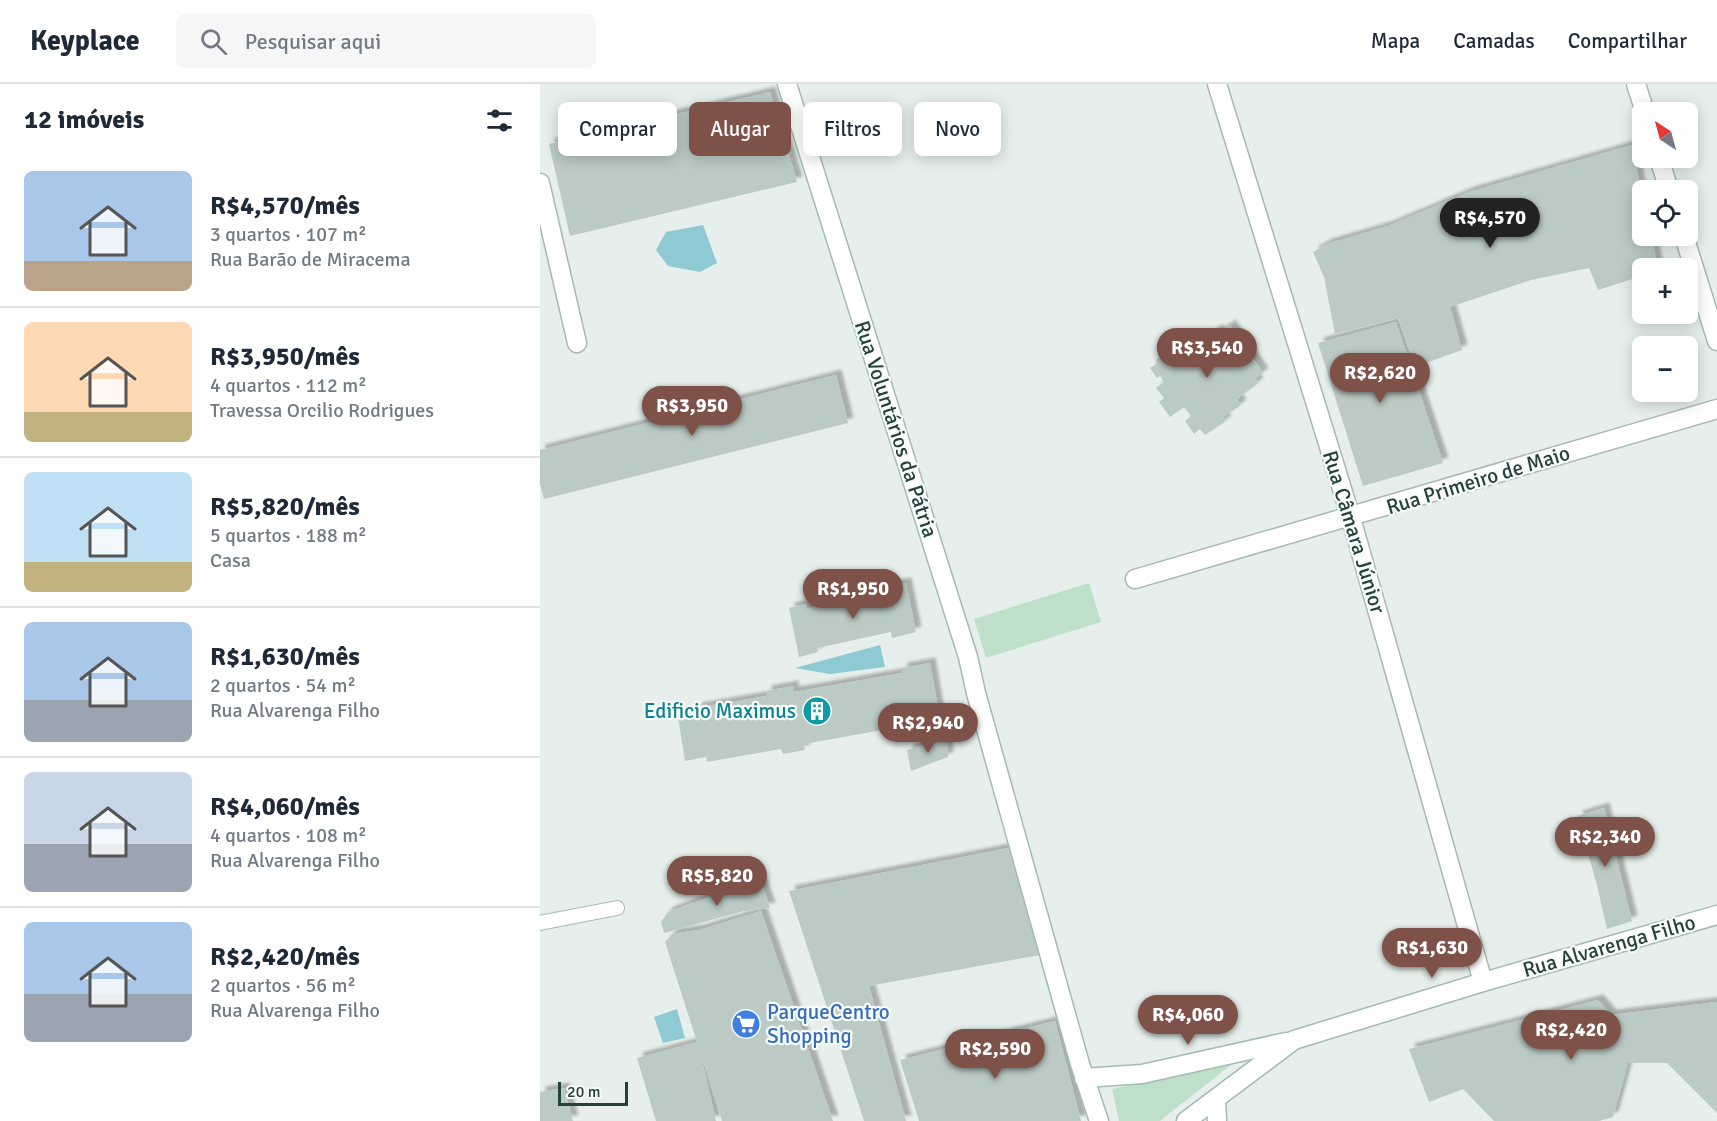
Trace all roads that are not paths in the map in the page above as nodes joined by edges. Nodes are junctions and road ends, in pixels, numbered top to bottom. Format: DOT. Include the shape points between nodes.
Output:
graph roads {
  1 [pos="787,84"];
  2 [pos="1217,84"];
  3 [pos="1636,84"];
  4 [pos="1642,102"];
  5 [pos="540,183"];
  6 [pos="1687,246"];
  7 [pos="1717,341"];
  8 [pos="577,343"];
  9 [pos="1717,409"];
  10 [pos="1351,518"];
  11 [pos="1136,579"];
  12 [pos="617,908"];
  13 [pos="1717,915"];
  14 [pos="540,923"];
  15 [pos="1483,982"];
  16 [pos="1294,1040"];
  17 [pos="1084,1078"];
  18 [pos="1216,1100"];
  19 [pos="1099,1121"];
  20 [pos="1186,1121"];
  21 [pos="1217,1121"];
  1 -- 17 [label="main road, Rua Voluntários da Pátria" via="968,657"];
  2 -- 10 [label="main road, Rua Câmara Júnior"];
  3 -- 4 [label="main road"];
  5 -- 8 [label="main road"];
  6 -- 7 [label="main road"];
  9 -- 10 [label="main road, Rua Primeiro de Maio"];
  10 -- 11 [label="main road, Rua Primeiro de Maio"];
  10 -- 15 [label="main road, Rua Câmara Júnior"];
  12 -- 14 [label="lane"];
  13 -- 15 [label="main road, Rua Alvarenga Filho"];
  15 -- 16 [label="main road, Rua Alvarenga Filho"];
  16 -- 17 [label="main road, Rua Alvarenga Filho" via="1142,1074"];
  16 -- 18 [label="main road, Rua Alvarenga Filho"];
  17 -- 19 [label="main road, Rua Voluntários da Pátria"];
  18 -- 20 [label="main road, Rua Alvarenga Filho"];
  18 -- 21 [label="main road"];
}
